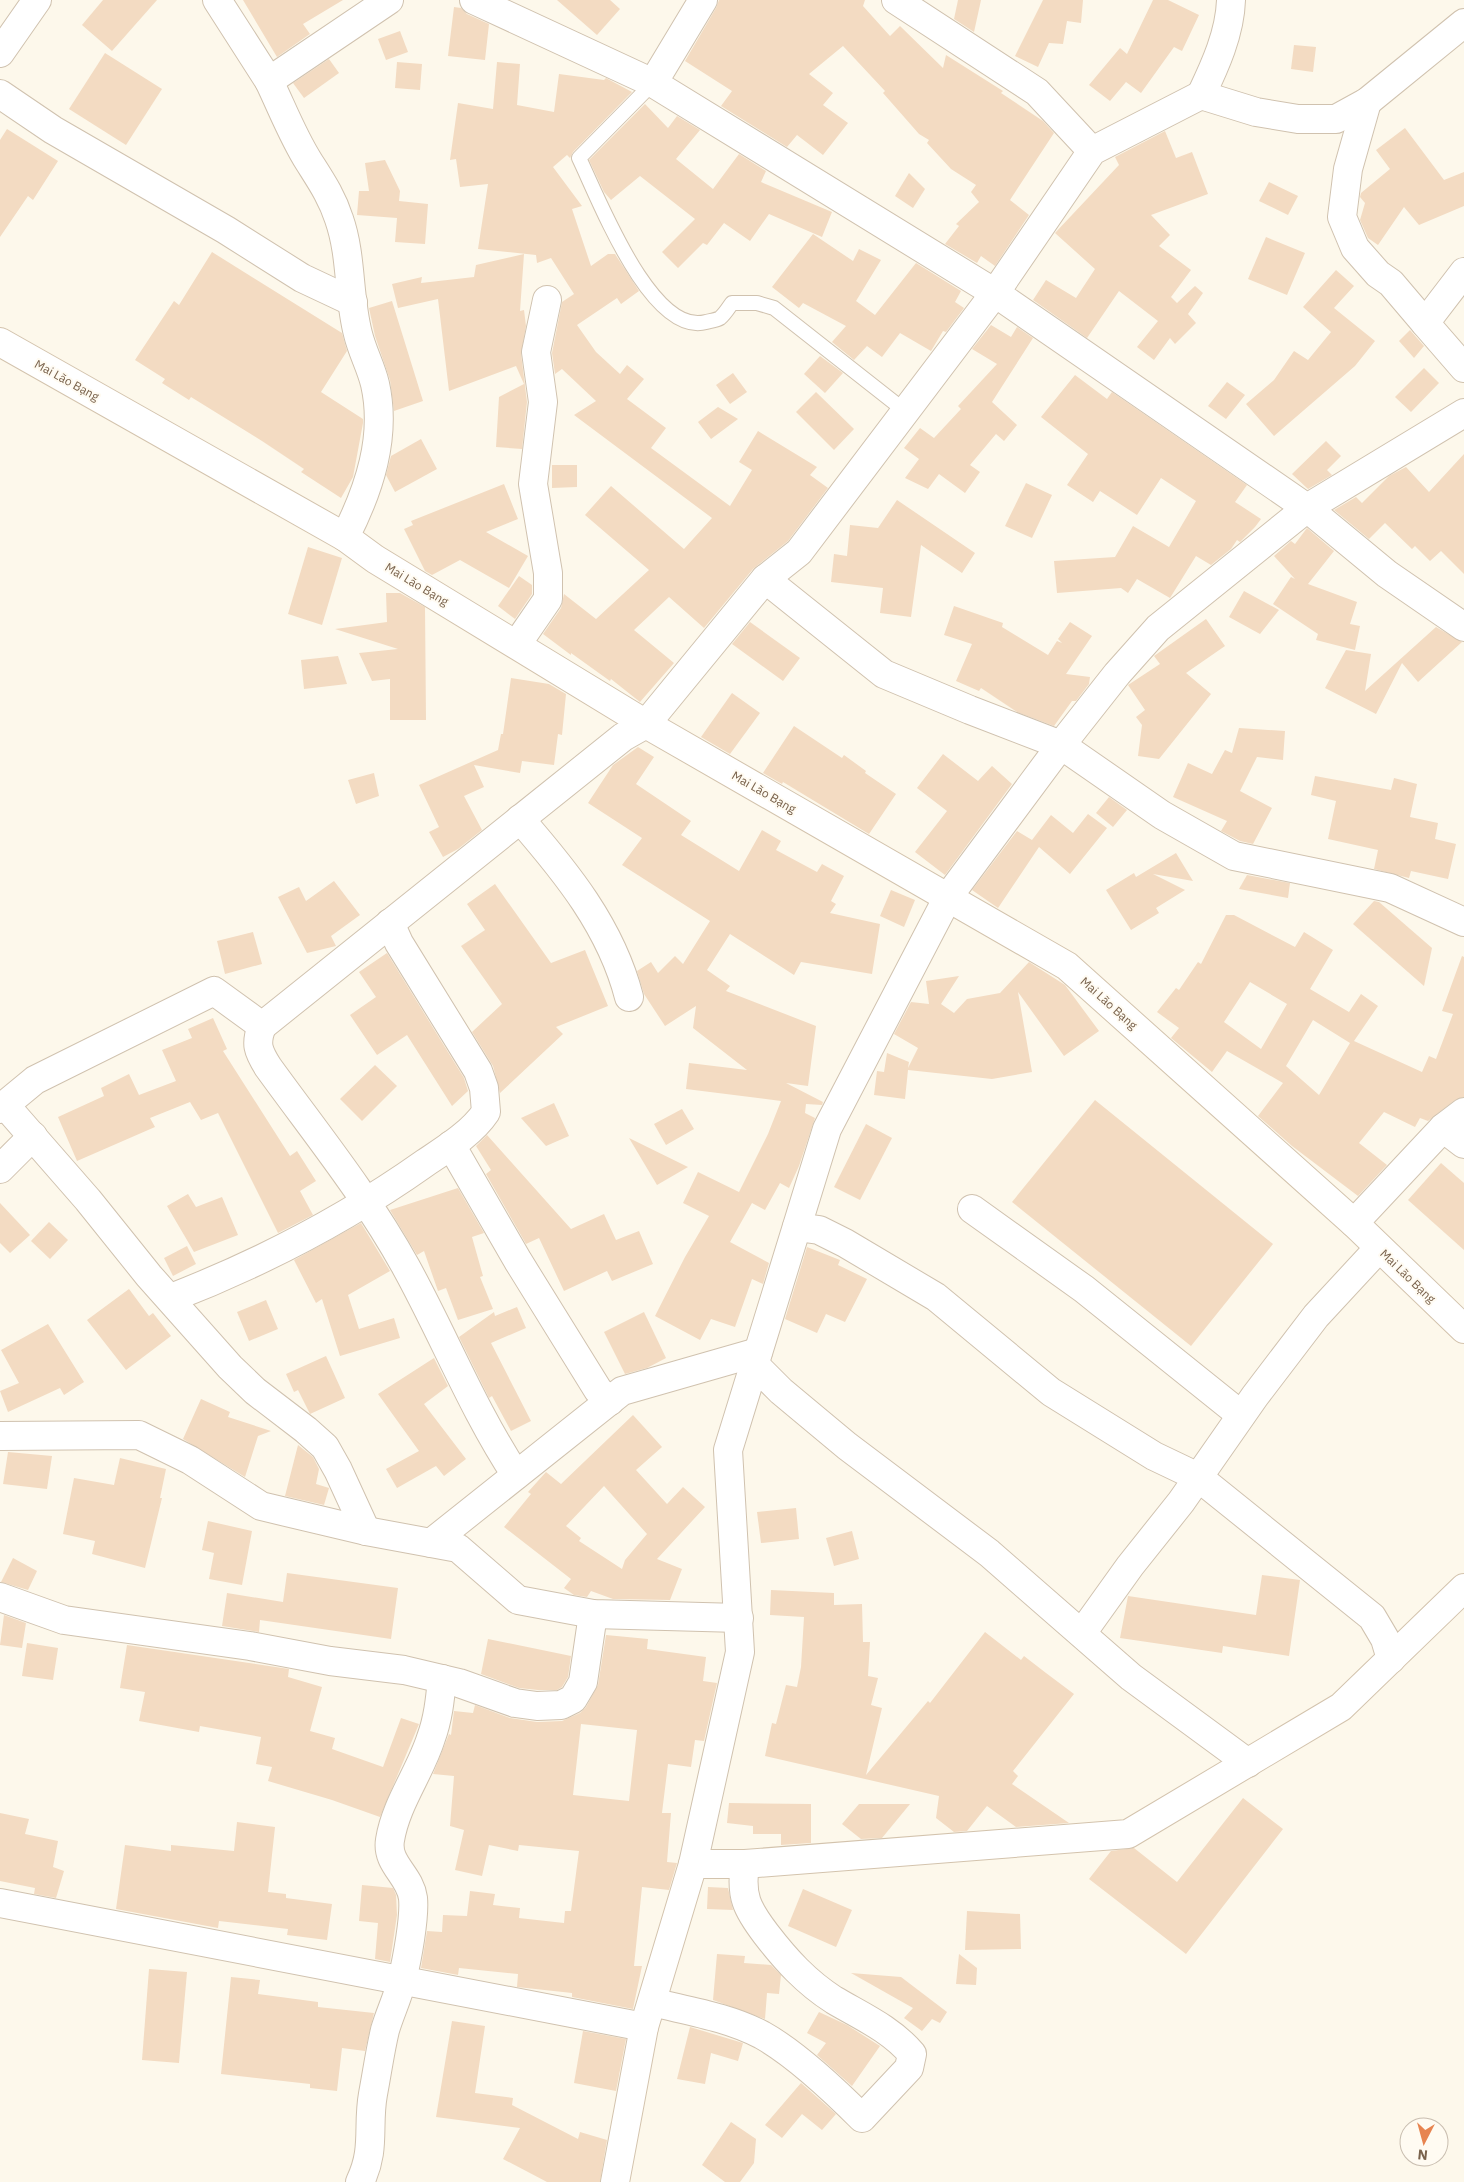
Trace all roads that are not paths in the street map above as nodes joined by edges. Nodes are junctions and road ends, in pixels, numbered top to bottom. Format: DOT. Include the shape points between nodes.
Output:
graph roads {
  1 [pos="37,0"];
  2 [pos="217,0"];
  3 [pos="389,0"];
  4 [pos="474,0"];
  5 [pos="704,0"];
  6 [pos="896,0"];
  7 [pos="1231,0"];
  8 [pos="1464,24"];
  9 [pos="0,53"];
  10 [pos="269,81"];
  11 [pos="653,83"];
  12 [pos="0,94"];
  13 [pos="1201,95"];
  14 [pos="1367,102"];
  15 [pos="1092,151"];
  16 [pos="1464,272"];
  17 [pos="995,293"];
  18 [pos="548,300"];
  19 [pos="353,302"];
  20 [pos="1425,323"];
  21 [pos="0,342"];
  22 [pos="1464,368"];
  23 [pos="906,411"];
  24 [pos="1464,413"];
  25 [pos="1307,508"];
  26 [pos="346,537"];
  27 [pos="765,579"];
  28 [pos="1464,626"];
  29 [pos="517,644"];
  30 [pos="646,724"];
  31 [pos="1061,745"];
  32 [pos="520,819"];
  33 [pos="948,897"];
  34 [pos="1464,922"];
  35 [pos="390,923"];
  36 [pos="629,997"];
  37 [pos="262,1026"];
  38 [pos="5,1101"];
  39 [pos="1457,1128"];
  40 [pos="33,1136"];
  41 [pos="451,1145"];
  42 [pos="0,1169"];
  43 [pos="366,1204"];
  44 [pos="972,1208"];
  45 [pos="1354,1223"];
  46 [pos="797,1227"];
  47 [pos="1379,1248"];
  48 [pos="171,1298"];
  49 [pos="1464,1329"];
  50 [pos="756,1358"];
  51 [pos="610,1401"];
  52 [pos="1241,1415"];
  53 [pos="0,1436"];
  54 [pos="516,1475"];
  55 [pos="1198,1477"];
  56 [pos="366,1531"];
  57 [pos="431,1543"];
  58 [pos="1464,1588"];
  59 [pos="0,1597"];
  60 [pos="593,1614"];
  61 [pos="739,1618"];
  62 [pos="1082,1633"];
  63 [pos="1391,1659"];
  64 [pos="442,1679"];
  65 [pos="1248,1762"];
  66 [pos="693,1864"];
  67 [pos="745,1864"];
  68 [pos="0,1903"];
  69 [pos="402,1980"];
  70 [pos="648,2014"];
  71 [pos="360,2182"];
  72 [pos="616,2182"];
  1 -- 9 [label="street"];
  2 -- 10 [label="street"];
  3 -- 10 [label="street"];
  4 -- 11 [label="street"];
  5 -- 11 [label="street"];
  6 -- 15 [label="street" via="1038,92"];
  7 -- 13 [label="street" via="1216,62"];
  8 -- 14 [label="street"];
  10 -- 19 [label="street" via="305,155 332,199 345,240"];
  11 -- 17 [label="street"];
  11 -- 23 [label="lane" via="579,158 622,249 658,303 679,319 695,325 720,318 732,302 757,303 774,308"];
  12 -- 19 [label="street" via="53,130 302,278"];
  13 -- 14 [label="street" via="1256,112 1298,119 1336,119"];
  13 -- 15 [label="street"];
  14 -- 20 [label="street" via="1348,169 1342,218 1355,248"];
  15 -- 17 [label="street"];
  16 -- 20 [label="street"];
  17 -- 23 [label="street"];
  17 -- 25 [label="street"];
  18 -- 29 [label="street" via="536,352 543,402 533,484 548,573 548,598"];
  19 -- 26 [label="street" via="358,335 375,384 379,437 363,499"];
  20 -- 22 [label="street"];
  21 -- 26 [label="street, Mai Lão Bạng"];
  23 -- 27 [label="street" via="799,552"];
  24 -- 25 [label="street"];
  25 -- 28 [label="street" via="1387,574"];
  25 -- 31 [label="street" via="1158,628"];
  26 -- 29 [label="street, Mai Lão Bạng" via="375,559"];
  27 -- 30 [label="street"];
  27 -- 31 [label="street" via="884,674"];
  29 -- 30 [label="street, Mai Lão Bạng"];
  30 -- 32 [label="street" via="623,736"];
  30 -- 33 [label="street, Mai Lão Bạng"];
  31 -- 33 [label="street"];
  31 -- 34 [label="street" via="1162,815 1234,856 1390,888"];
  32 -- 35 [label="street"];
  32 -- 36 [label="street" via="559,863 588,904 619,967"];
  33 -- 45 [label="street, Mai Lão Bạng" via="1067,966"];
  33 -- 46 [label="street" via="827,1129"];
  35 -- 37 [label="street"];
  35 -- 41 [label="street" via="478,1071 484,1088 486,1112"];
  37 -- 38 [label="street" via="214,991 35,1080"];
  37 -- 43 [label="street" via="257,1049"];
  38 -- 40 [label="street"];
  39 -- 45 [label="street"];
  40 -- 42 [label="street"];
  40 -- 48 [label="street"];
  41 -- 43 [label="street"];
  41 -- 51 [label="street" via="598,1390"];
  43 -- 48 [label="street" via="298,1242"];
  43 -- 54 [label="street" via="406,1267 497,1447"];
  44 -- 52 [label="street" via="1084,1289"];
  45 -- 47 [label="street, Mai Lão Bạng"];
  46 -- 50 [label="street"];
  46 -- 55 [label="street" via="818,1230 902,1275 936,1297 1050,1392 1154,1456"];
  47 -- 49 [label="street, Mai Lão Bạng"];
  47 -- 52 [label="street" via="1316,1316"];
  48 -- 56 [label="street" via="236,1373 325,1447"];
  50 -- 51 [label="street" via="622,1391"];
  50 -- 61 [label="street" via="728,1450"];
  50 -- 62 [label="street" via="781,1391 847,1446 989,1553"];
  51 -- 54 [label="street"];
  52 -- 55 [label="street"];
  53 -- 56 [label="street" via="139,1435 190,1460 261,1506"];
  54 -- 57 [label="street"];
  55 -- 62 [label="street"];
  55 -- 63 [label="street" via="1372,1617"];
  56 -- 57 [label="street"];
  57 -- 60 [label="street" via="458,1548 518,1600"];
  58 -- 63 [label="street"];
  59 -- 64 [label="street" via="64,1620 404,1670"];
  60 -- 61 [label="street"];
  60 -- 64 [label="street" via="583,1682 573,1699 561,1705 515,1703"];
  61 -- 66 [label="street" via="740,1652"];
  62 -- 65 [label="street" via="1131,1677"];
  63 -- 65 [label="street" via="1342,1707"];
  64 -- 69 [label="street" via="440,1706 431,1739 400,1807 389,1849 413,1897"];
  65 -- 67 [label="street" via="1128,1834"];
  66 -- 67 [label="street"];
  66 -- 70 [label="street"];
  67 -- 70 [label="street" via="742,1883 745,1901 752,1916 787,1962 810,1983 884,2028 905,2046 912,2054 909,2068 862,2118 833,2089 761,2035 727,2021"];
  68 -- 69 [label="street"];
  69 -- 70 [label="street"];
  69 -- 71 [label="street" via="385,2030 373,2096 372,2144"];
  70 -- 72 [label="street"];
}
